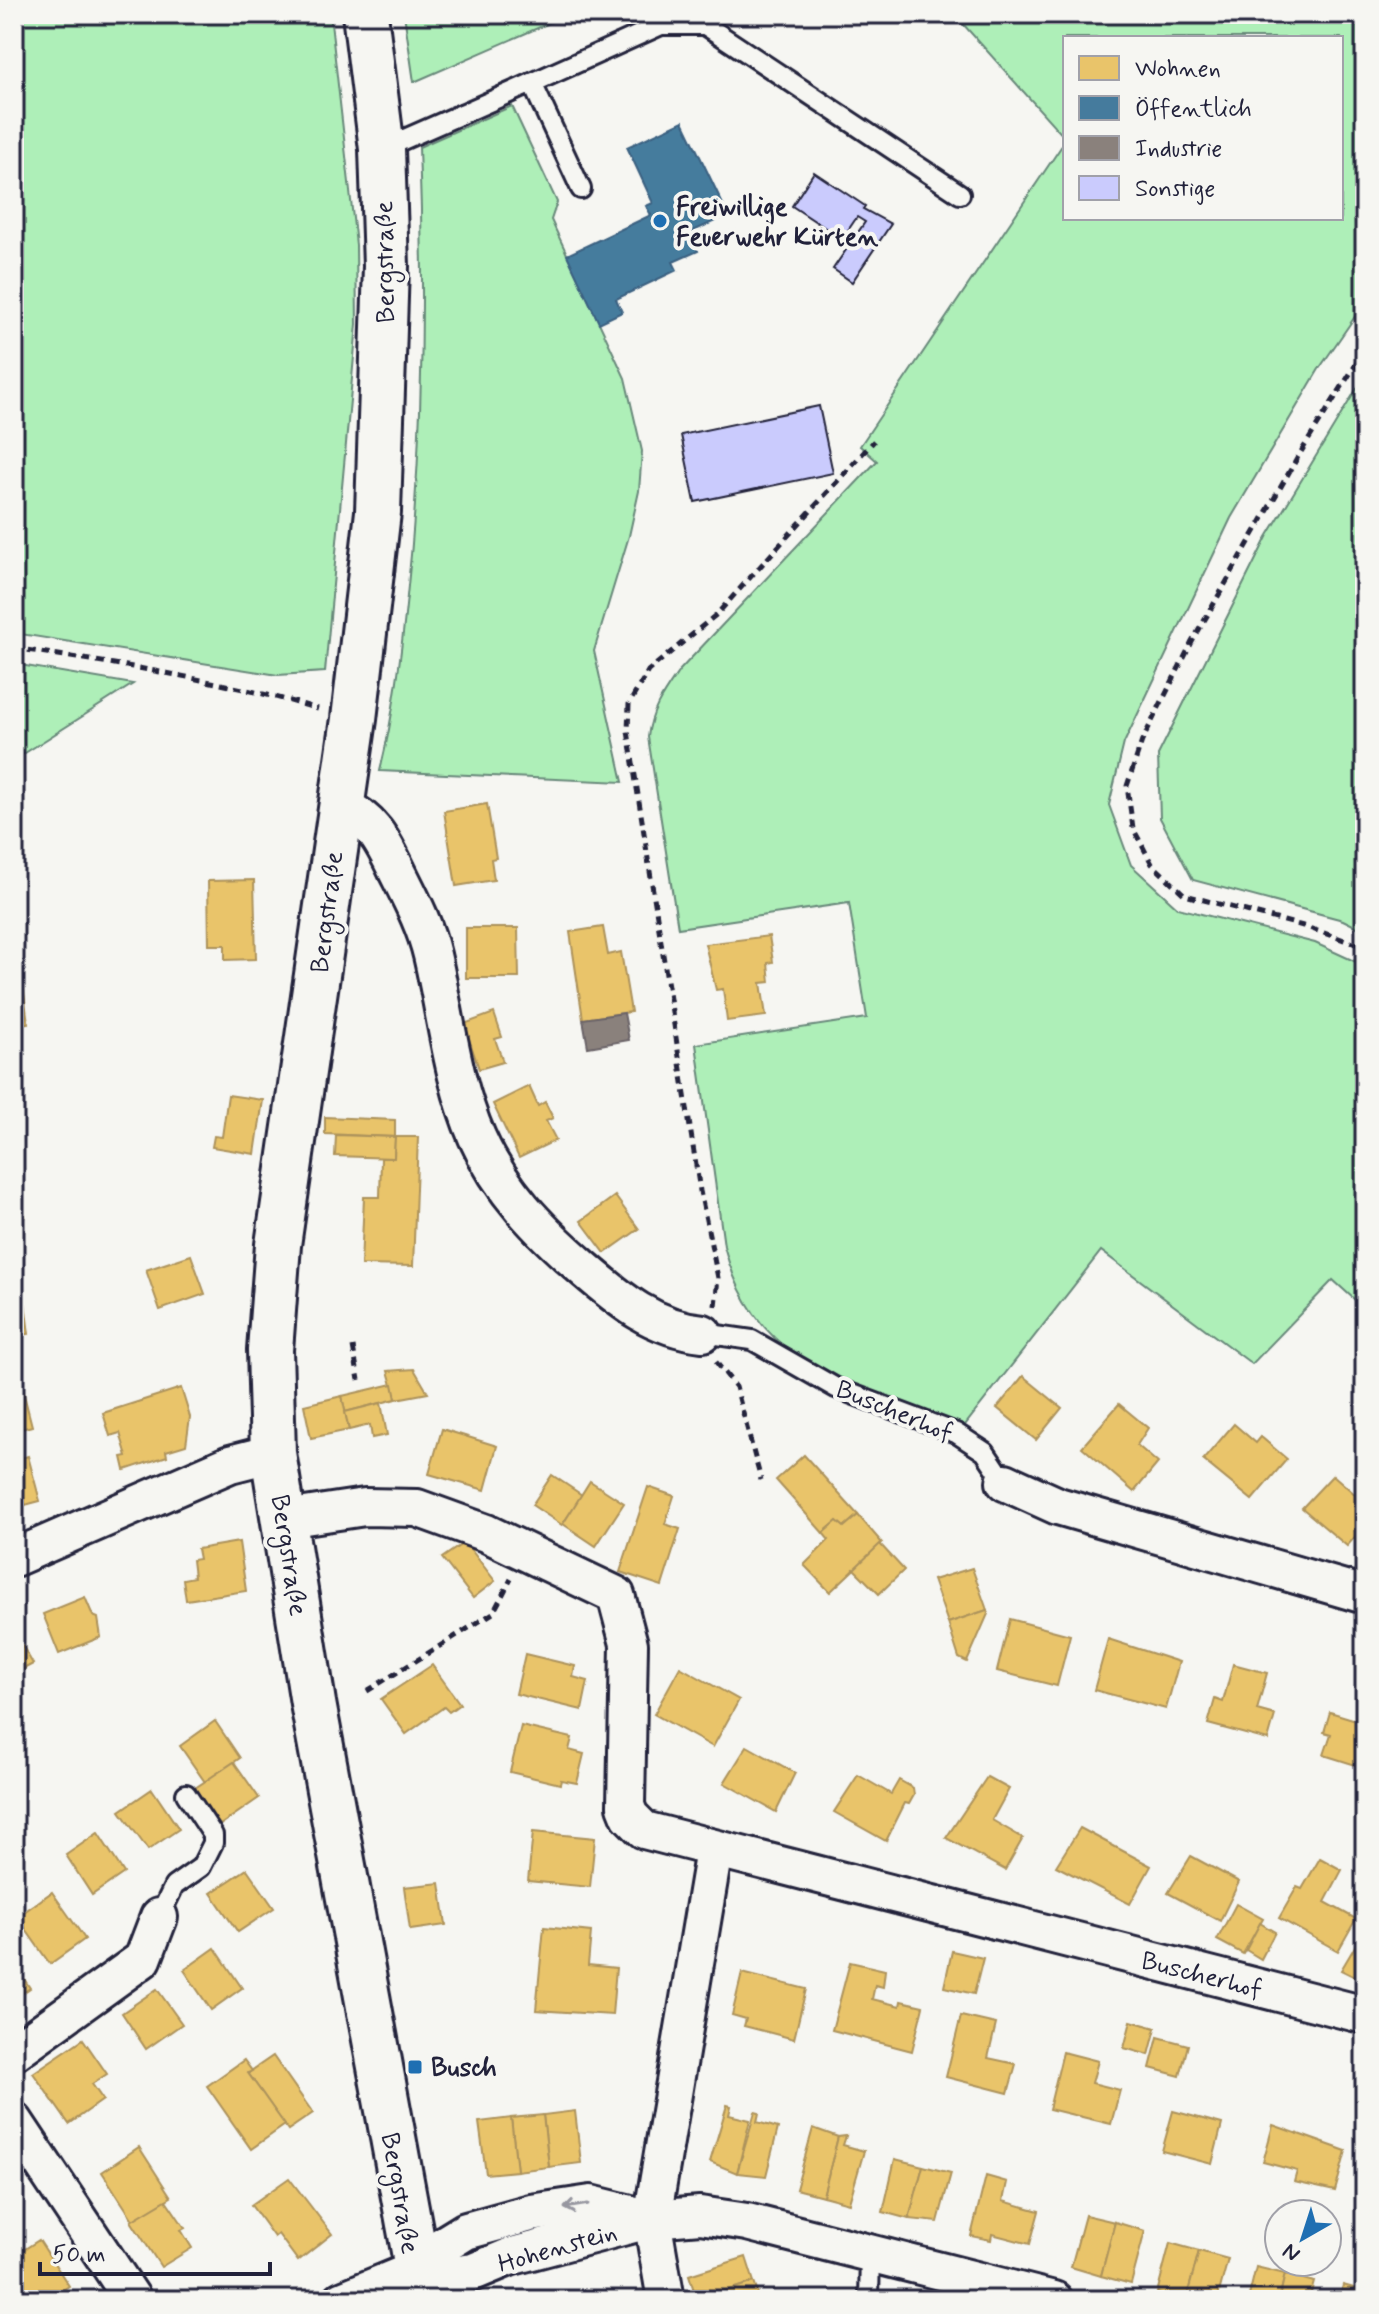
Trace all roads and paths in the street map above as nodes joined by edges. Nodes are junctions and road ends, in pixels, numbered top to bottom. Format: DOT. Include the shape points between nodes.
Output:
graph roads {
  1 [pos="365,14"];
  2 [pos="532,83"];
  3 [pos="382,149"];
  4 [pos="581,189"];
  5 [pos="960,194"];
  6 [pos="1365,350"];
  7 [pos="874,441"];
  8 [pos="14,648"];
  9 [pos="354,719"];
  10 [pos="340,805"];
  11 [pos="1365,947"];
  12 [pos="703,1333"];
  13 [pos="353,1347"];
  14 [pos="359,1380"];
  15 [pos="273,1453"];
  16 [pos="761,1480"];
  17 [pos="1005,1482"];
  18 [pos="285,1519"];
  19 [pos="525,1551"];
  20 [pos="14,1558"];
  21 [pos="1365,1595"];
  22 [pos="367,1691"];
  23 [pos="186,1794"];
  24 [pos="714,1850"];
  25 [pos="159,1917"];
  26 [pos="1365,2015"];
  27 [pos="14,2052"];
  28 [pos="14,2121"];
  29 [pos="652,2219"];
  30 [pos="870,2254"];
  31 [pos="419,2285"];
  32 [pos="133,2300"];
  33 [pos="342,2300"];
  34 [pos="666,2300"];
  35 [pos="869,2300"];
  36 [pos="1054,2300"];
  1 -- 3 [label="main road, Bergstraße"];
  2 -- 3 [label="lane"];
  2 -- 4 [label="lane"];
  2 -- 5 [label="lane" via="661,25 705,25"];
  3 -- 9 [label="main road, Bergstraße" via="386,266 378,512"];
  6 -- 11 [label="path" via="1192,642 1142,741 1127,786 1133,828 1152,864 1185,895"];
  7 -- 12 [label="path" via="717,614 648,671 629,704 628,731 718,1278 717,1301"];
  8 -- 9 [label="path" via="274,696"];
  9 -- 10 [label="main road, Bergstraße"];
  10 -- 12 [label="street, Bergstraße" via="372,825 421,918 458,1075 476,1135 501,1186 554,1243 642,1315 674,1330"];
  10 -- 15 [label="main road, Bergstraße" via="278,1245 270,1350"];
  12 -- 16 [label="path" via="710,1353 736,1387"];
  12 -- 17 [label="lane, Buscherhof" via="752,1340 836,1388 956,1433 985,1452"];
  13 -- 14 [label="path"];
  15 -- 18 [label="main road, Bergstraße"];
  15 -- 20 [label="street" via="230,1464"];
  17 -- 21 [label="street, Buscherhof" via="1058,1506"];
  18 -- 19 [label="street, Buscherhof" via="365,1507 417,1508"];
  18 -- 31 [label="main road, Bergstraße" via="323,1702"];
  19 -- 22 [label="path" via="493,1613"];
  19 -- 24 [label="street, Buscherhof" via="616,1595 629,1644 626,1806 644,1830"];
  23 -- 25 [label="lane" via="213,1843 201,1867 174,1886"];
  24 -- 26 [label="street, Buscherhof"];
  24 -- 29 [label="street"];
  25 -- 27 [label="street" via="143,1959"];
  28 -- 32 [label="street"];
  29 -- 30 [label="street, Hohenstein" via="700,2215 747,2222"];
  29 -- 31 [label="street, Hohenstein" via="591,2204 466,2231 440,2247"];
  29 -- 34 [label="street, Hohenstein"];
  30 -- 35 [label="lane"];
  30 -- 36 [label="street, Hohenstein"];
  31 -- 33 [label="street, Hohenstein"];
}
